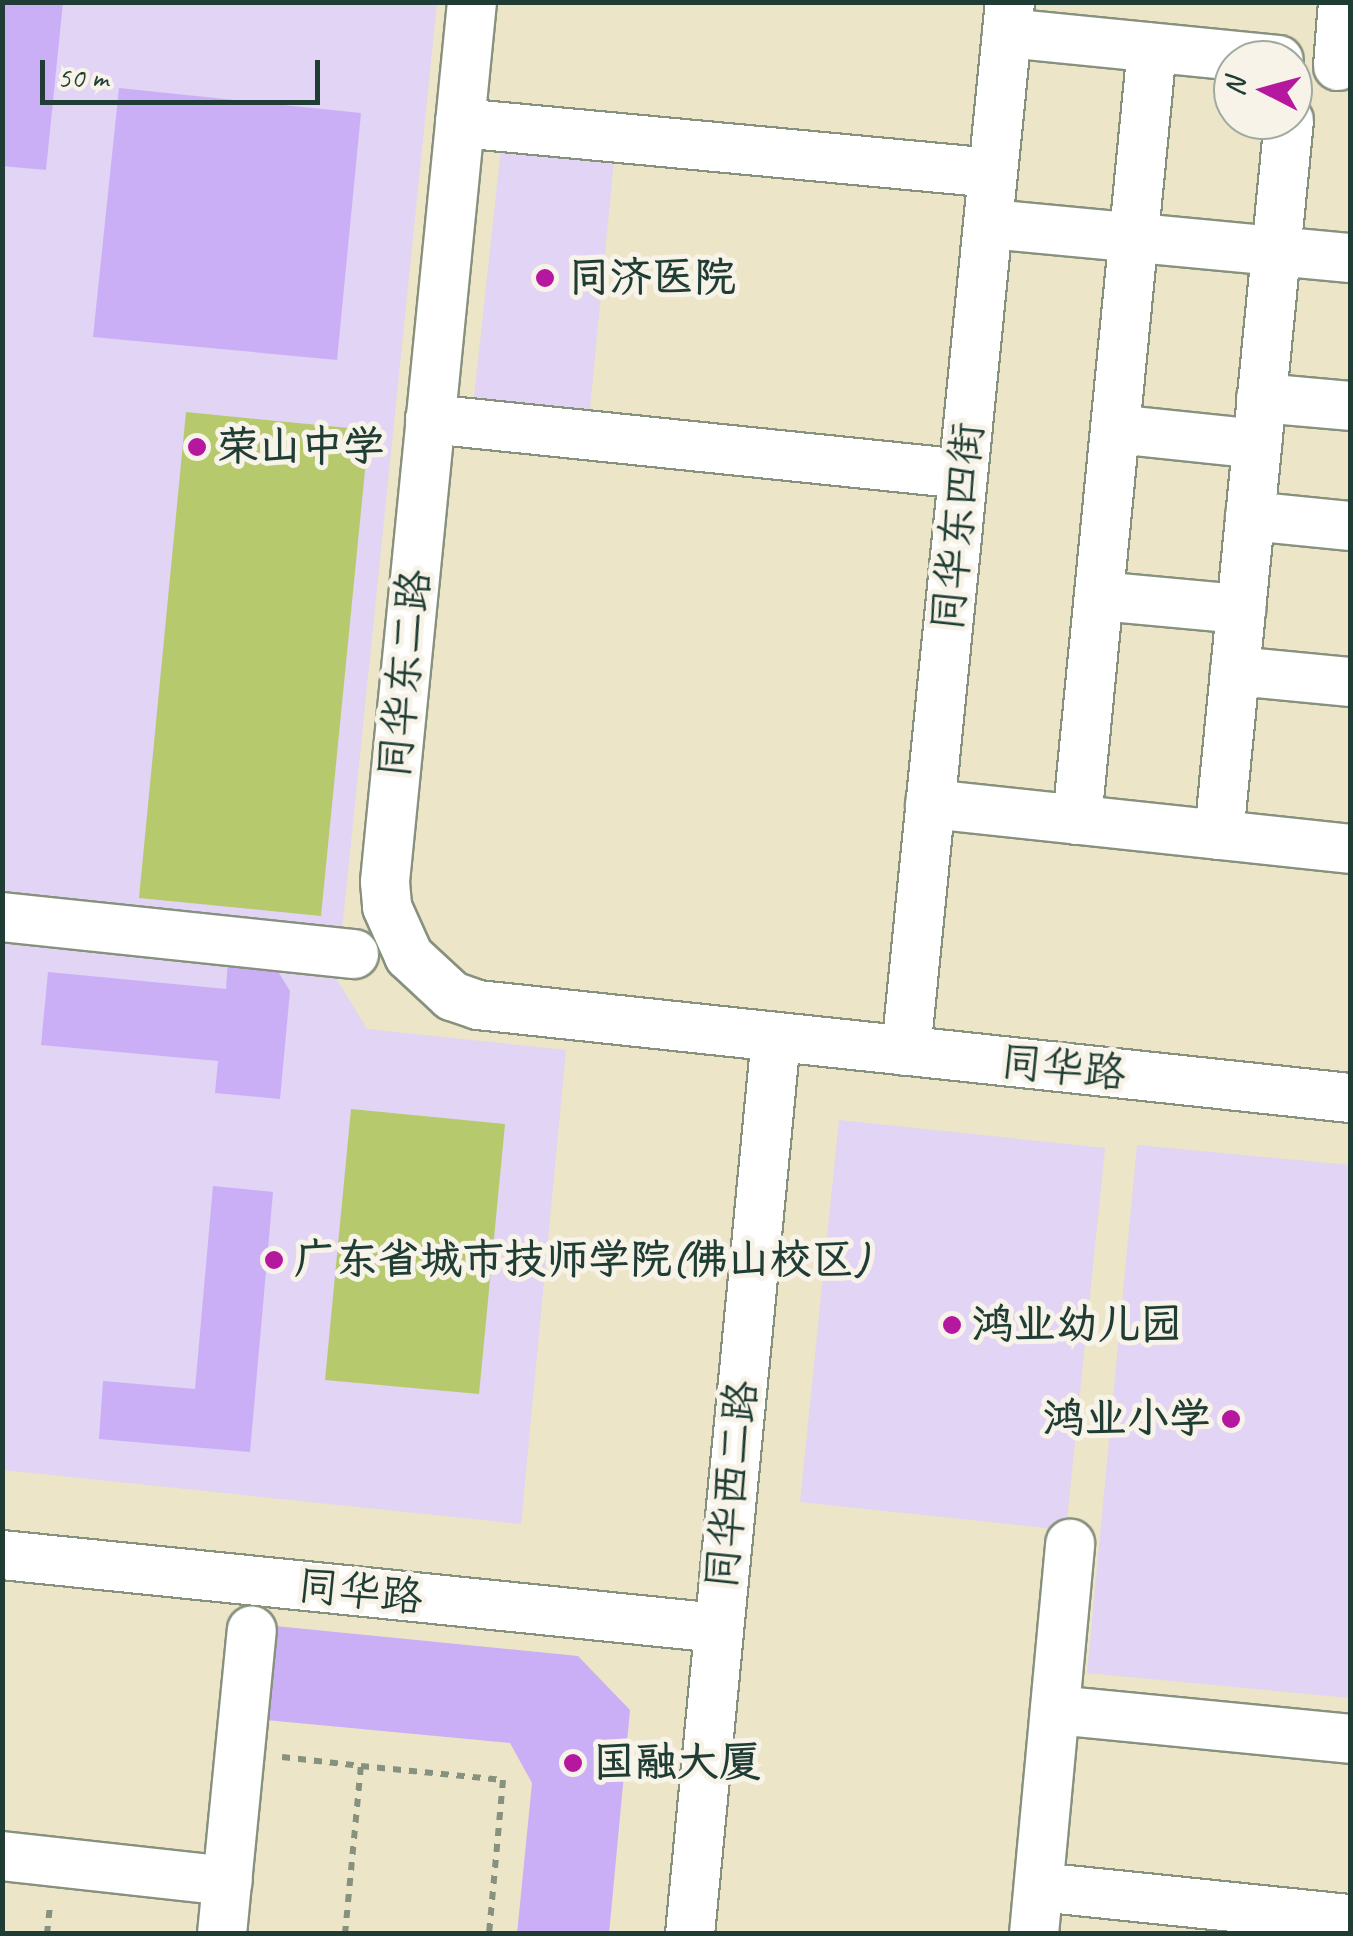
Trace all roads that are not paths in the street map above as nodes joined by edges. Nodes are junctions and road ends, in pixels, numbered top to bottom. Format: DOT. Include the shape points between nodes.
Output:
graph roads {
  1 [pos="472,2"];
  2 [pos="1343,2"];
  3 [pos="1008,18"];
  4 [pos="1152,48"];
  5 [pos="1213,54"];
  6 [pos="1314,66"];
  7 [pos="460,123"];
  8 [pos="1286,140"];
  9 [pos="993,172"];
  10 [pos="990,224"];
  11 [pos="1350,258"];
  12 [pos="1350,406"];
  13 [pos="430,419"];
  14 [pos="1259,421"];
  15 [pos="1115,428"];
  16 [pos="962,474"];
  17 [pos="1250,516"];
  18 [pos="1350,526"];
  19 [pos="1100,596"];
  20 [pos="1241,610"];
  21 [pos="1235,670"];
  22 [pos="1350,682"];
  23 [pos="930,804"];
  24 [pos="1077,820"];
  25 [pos="1219,835"];
  26 [pos="1350,848"];
  27 [pos="2,917"];
  28 [pos="354,954"];
  29 [pos="776,1036"];
  30 [pos="906,1051"];
  31 [pos="1350,1098"];
  32 [pos="1070,1544"];
  33 [pos="2,1555"];
  34 [pos="718,1628"];
  35 [pos="252,1630"];
  36 [pos="1055,1710"];
  37 [pos="1350,1739"];
  38 [pos="2,1856"];
  39 [pos="228,1881"];
  40 [pos="1039,1887"];
  41 [pos="1350,1919"];
  42 [pos="222,1934"];
  43 [pos="690,1934"];
  44 [pos="1034,1934"];
  1 -- 7 [label="street, 同华东二路"];
  2 -- 6 [label="street"];
  3 -- 4 [label="street"];
  3 -- 9 [label="street, 同华东四街"];
  4 -- 5 [label="street"];
  4 -- 15 [label="street"];
  7 -- 9 [label="street"];
  7 -- 13 [label="street, 同华东二路"];
  8 -- 14 [label="street"];
  9 -- 10 [label="street, 同华东四街"];
  10 -- 11 [label="street"];
  10 -- 16 [label="street, 同华东四街"];
  12 -- 14 [label="street"];
  13 -- 16 [label="street"];
  13 -- 29 [label="street, 同华东二路" via="385,882 396,934 428,977 478,1005"];
  14 -- 15 [label="street"];
  14 -- 17 [label="street"];
  15 -- 19 [label="street"];
  16 -- 23 [label="street, 同华东四街"];
  17 -- 18 [label="street"];
  17 -- 20 [label="street"];
  19 -- 20 [label="street"];
  19 -- 24 [label="street"];
  20 -- 21 [label="street"];
  21 -- 22 [label="street"];
  21 -- 25 [label="street"];
  23 -- 24 [label="street"];
  23 -- 30 [label="street, 同华东四街"];
  24 -- 25 [label="street"];
  25 -- 26 [label="street"];
  27 -- 28 [label="street"];
  29 -- 30 [label="street, 同华路"];
  29 -- 34 [label="street, 同华西二路"];
  30 -- 31 [label="street, 同华路"];
  32 -- 36 [label="street"];
  33 -- 34 [label="street, 同华路"];
  34 -- 43 [label="street, 同华西二路"];
  35 -- 39 [label="street"];
  36 -- 37 [label="street"];
  36 -- 40 [label="street"];
  38 -- 39 [label="street"];
  39 -- 42 [label="street"];
  40 -- 41 [label="street"];
  40 -- 44 [label="street"];
}
